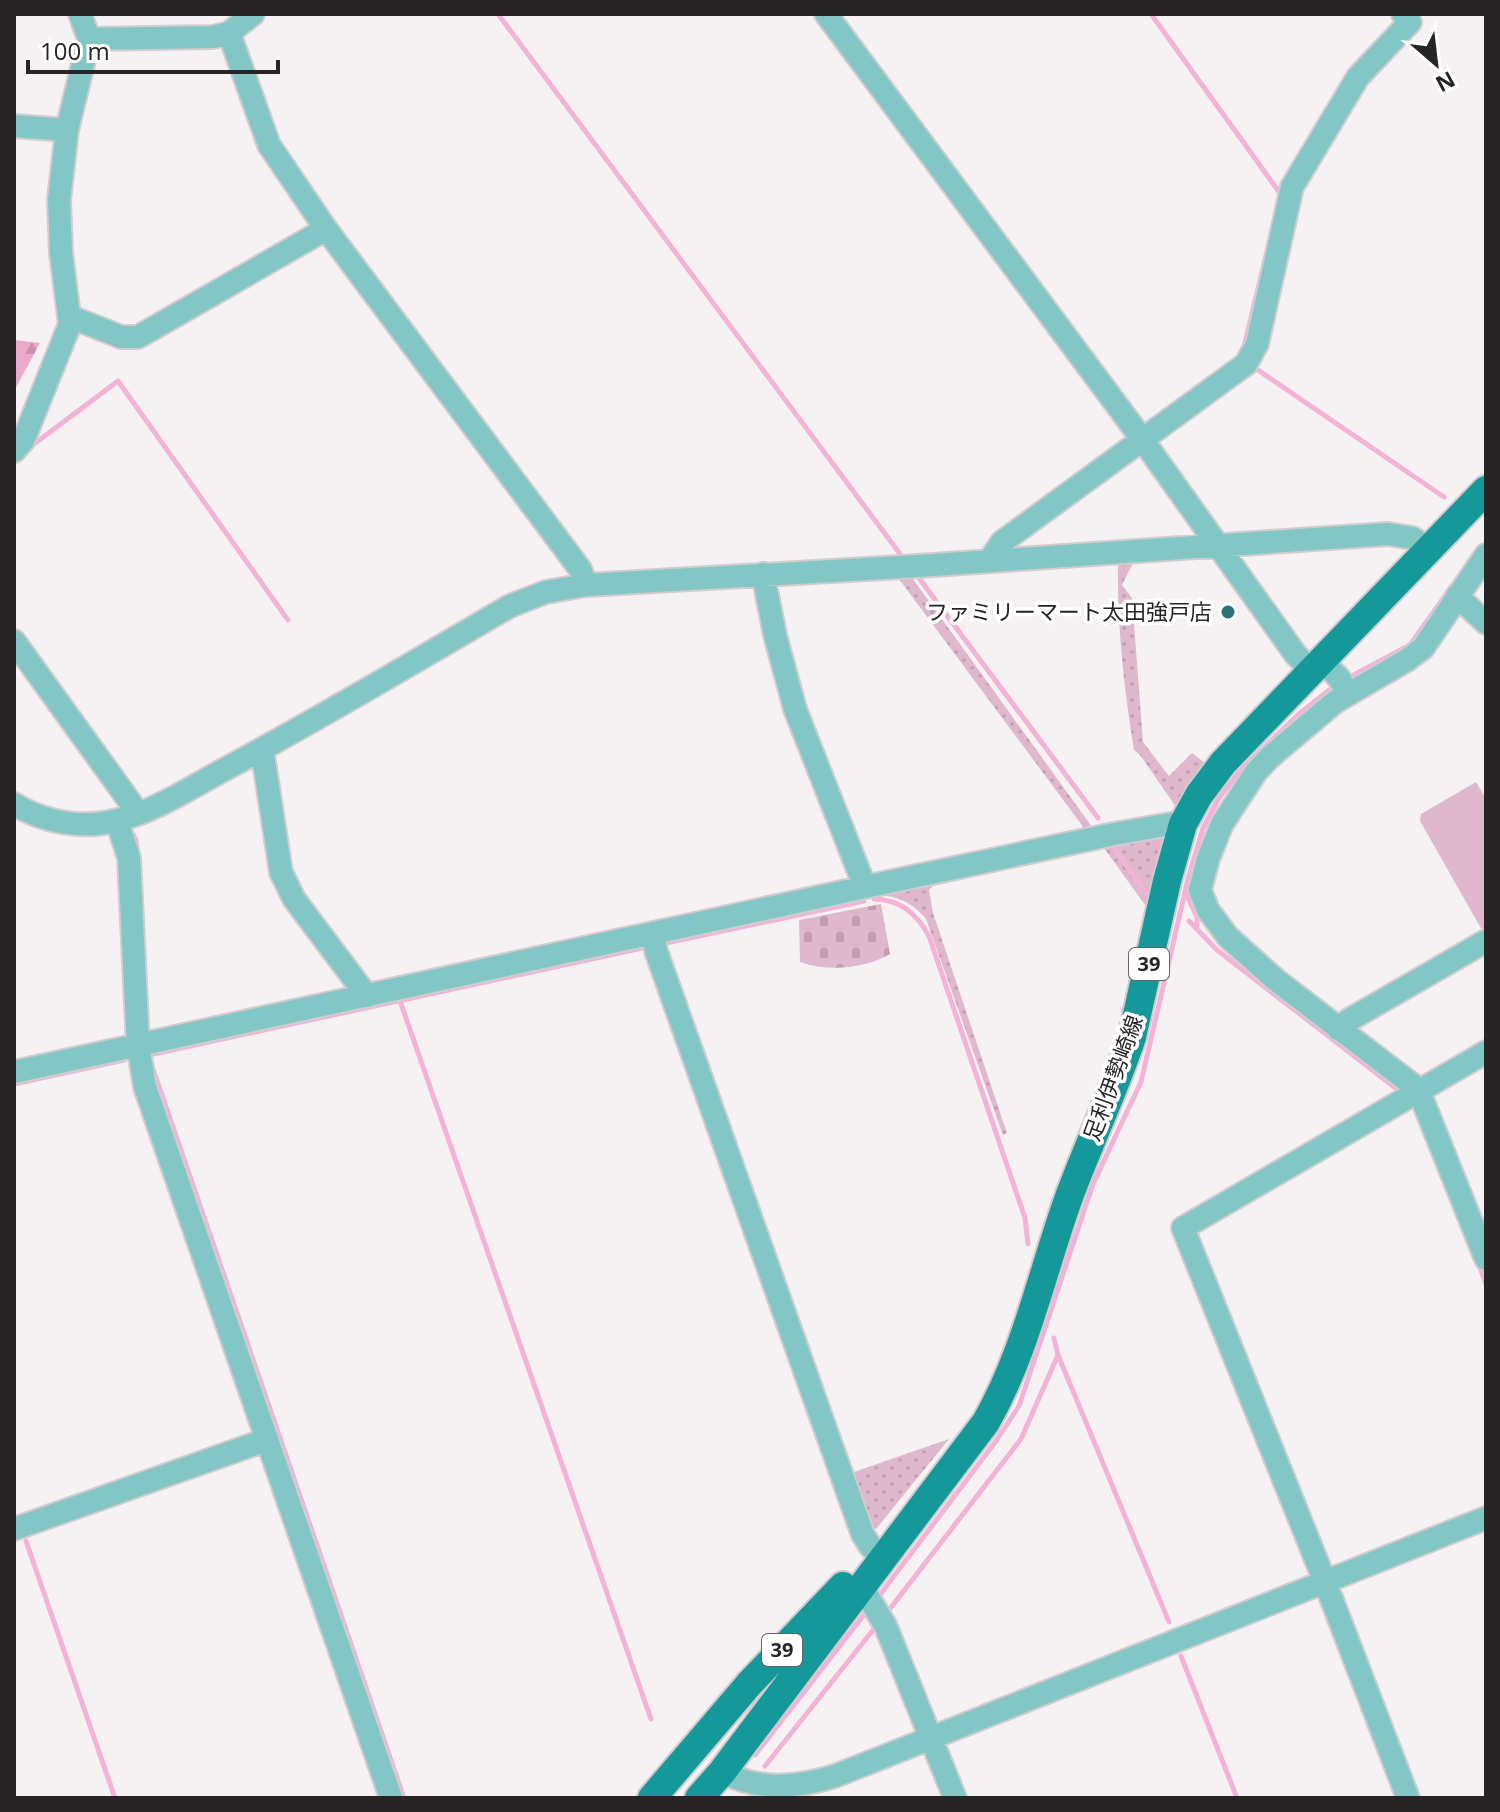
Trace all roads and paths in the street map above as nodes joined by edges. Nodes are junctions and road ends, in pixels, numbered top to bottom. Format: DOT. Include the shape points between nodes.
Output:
graph roads {
  1 [pos="80,14"];
  2 [pos="253,14"];
  3 [pos="826,14"];
  4 [pos="1403,14"];
  5 [pos="229,33"];
  6 [pos="89,39"];
  7 [pos="14,126"];
  8 [pos="67,130"];
  9 [pos="326,229"];
  10 [pos="71,317"];
  11 [pos="1142,439"];
  12 [pos="14,451"];
  13 [pos="1486,490"];
  14 [pos="1216,545"];
  15 [pos="1428,549"];
  16 [pos="1486,555"];
  17 [pos="989,561"];
  18 [pos="763,574"];
  19 [pos="586,585"];
  20 [pos="1457,596"];
  21 [pos="1486,623"];
  22 [pos="14,641"];
  23 [pos="1333,678"];
  24 [pos="262,749"];
  25 [pos="14,804"];
  26 [pos="128,817"];
  27 [pos="1183,824"];
  28 [pos="865,887"];
  29 [pos="653,934"];
  30 [pos="1486,941"];
  31 [pos="367,996"];
  32 [pos="1338,1029"];
  33 [pos="138,1045"];
  34 [pos="1486,1052"];
  35 [pos="14,1072"];
  36 [pos="1418,1089"];
  37 [pos="1486,1259"];
  38 [pos="263,1430"];
  39 [pos="919,1509"];
  40 [pos="1486,1518"];
  41 [pos="14,1529"];
  42 [pos="877,1551"];
  43 [pos="1325,1582"];
  44 [pos="860,1589"];
  45 [pos="714,1725"];
  46 [pos="931,1737"];
  47 [pos="722,1772"];
  48 [pos="763,1792"];
  49 [pos="391,1798"];
  50 [pos="652,1798"];
  51 [pos="661,1798"];
  52 [pos="699,1798"];
  53 [pos="955,1798"];
  54 [pos="1408,1798"];
  1 -- 6 [label="street"];
  2 -- 5 [label="street"];
  3 -- 11 [label="street"];
  4 -- 11 [label="street" via="1410,22 1358,77 1292,187 1254,353"];
  5 -- 6 [label="street"];
  5 -- 9 [label="street" via="269,145"];
  6 -- 8 [label="street"];
  7 -- 8 [label="street"];
  8 -- 10 [label="street" via="59,200"];
  9 -- 10 [label="street" via="138,337 121,337"];
  9 -- 19 [label="street" via="580,569"];
  10 -- 12 [label="street" via="23,441"];
  11 -- 14 [label="street"];
  11 -- 17 [label="street" via="1002,542"];
  13 -- 15 [label="main road, 足利伊勢崎線 / 39"];
  14 -- 15 [label="street" via="1388,534 1413,538"];
  14 -- 17 [label="street"];
  14 -- 23 [label="street" via="1296,655"];
  15 -- 23 [label="main road, 足利伊勢崎線 / 39"];
  16 -- 20 [label="street"];
  17 -- 18 [label="street"];
  18 -- 19 [label="street"];
  18 -- 28 [label="street" via="795,709"];
  19 -- 24 [label="street" via="510,606"];
  20 -- 21 [label="street"];
  20 -- 23 [label="street" via="1416,654"];
  22 -- 26 [label="street"];
  23 -- 27 [label="main road, 足利伊勢崎線 / 39" via="1212,776"];
  23 -- 32 [label="street" via="1318,714 1244,787 1217,837 1200,890 1228,937"];
  24 -- 26 [label="street"];
  24 -- 31 [label="street" via="281,872 294,899"];
  25 -- 26 [label="street" via="60,822"];
  26 -- 33 [label="street"];
  27 -- 28 [label="street"];
  27 -- 39 [label="main road, 足利伊勢崎線 / 39" via="1132,1037 1070,1195 1010,1375 986,1422"];
  28 -- 29 [label="street"];
  29 -- 31 [label="street"];
  29 -- 42 [label="street" via="863,1535"];
  30 -- 32 [label="street"];
  31 -- 33 [label="street"];
  32 -- 36 [label="street"];
  33 -- 35 [label="street"];
  33 -- 38 [label="street" via="145,1087"];
  34 -- 36 [label="street"];
  36 -- 37 [label="street"];
  36 -- 43 [label="street" via="1183,1228"];
  38 -- 41 [label="street"];
  38 -- 49 [label="street"];
  39 -- 42 [label="main road, 足利伊勢崎線 / 39"];
  39 -- 44 [label="main road, 足利伊勢崎線 / 39"];
  40 -- 43 [label="street"];
  42 -- 45 [label="main road, 足利伊勢崎線 / 39"];
  43 -- 46 [label="street"];
  43 -- 54 [label="street"];
  44 -- 46 [label="street" via="886,1627"];
  44 -- 47 [label="main road, 足利伊勢崎線 / 39"];
  45 -- 47 [label="main road"];
  45 -- 50 [label="main road, 足利伊勢崎線 / 39"];
  46 -- 48 [label="street" via="820,1781"];
  46 -- 53 [label="street"];
  47 -- 48 [label="street"];
  47 -- 51 [label="main road" via="688,1772"];
  47 -- 52 [label="main road, 足利伊勢崎線 / 39"];
}
